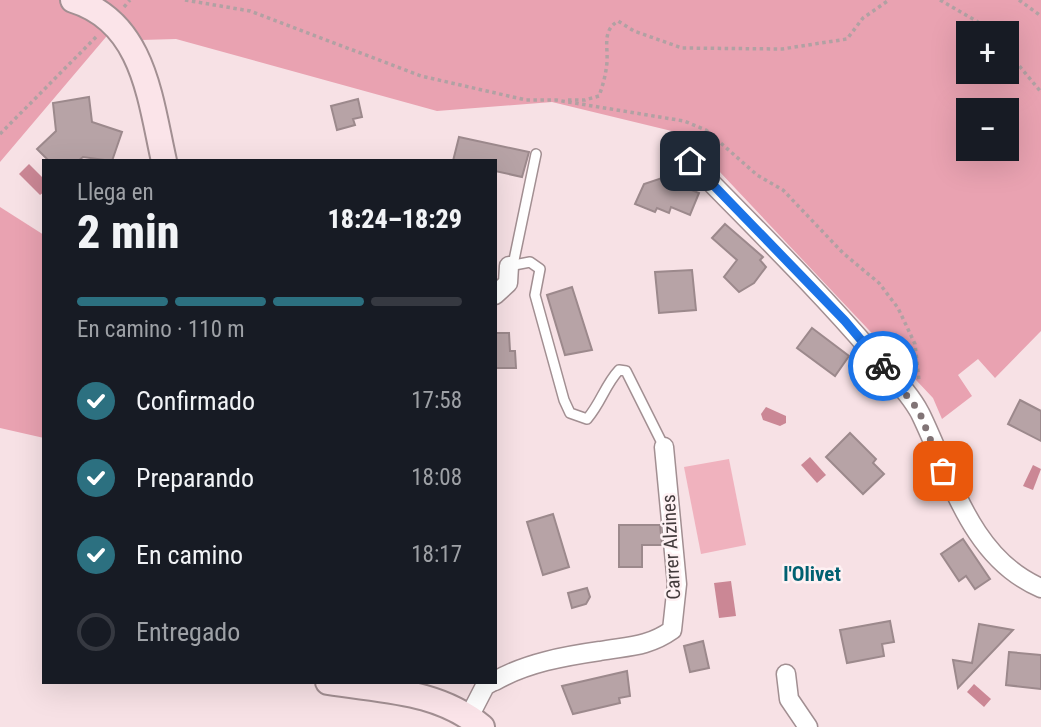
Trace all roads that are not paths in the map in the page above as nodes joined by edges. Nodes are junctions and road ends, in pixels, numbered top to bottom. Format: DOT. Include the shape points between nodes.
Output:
graph roads {
  1 [pos="73,0"];
  2 [pos="536,154"];
  3 [pos="164,159"];
  4 [pos="690,161"];
  5 [pos="509,266"];
  6 [pos="497,293"];
  7 [pos="664,447"];
  8 [pos="1041,588"];
  9 [pos="786,674"];
  10 [pos="497,680"];
  11 [pos="341,684"];
  12 [pos="490,684"];
  13 [pos="476,722"];
  14 [pos="808,727"];
  1 -- 3 [label="street" via="112,20 123,31 140,64"];
  2 -- 5 [label="lane"];
  4 -- 8 [label="street" via="845,321 919,411 949,485 984,540 1010,571"];
  5 -- 6 [label="street" via="508,283"];
  5 -- 7 [label="lane" via="530,262 540,269 535,295 570,413 587,419 600,404 607,383 619,370 626,372"];
  7 -- 10 [label="street, Carrer Alzines" via="677,584 672,630 655,643 514,670"];
  9 -- 14 [label="street" via="789,699"];
  11 -- 13 [label="street" via="429,697"];
  12 -- 13 [label="street, Carrer Alzines" via="485,686"];
}
